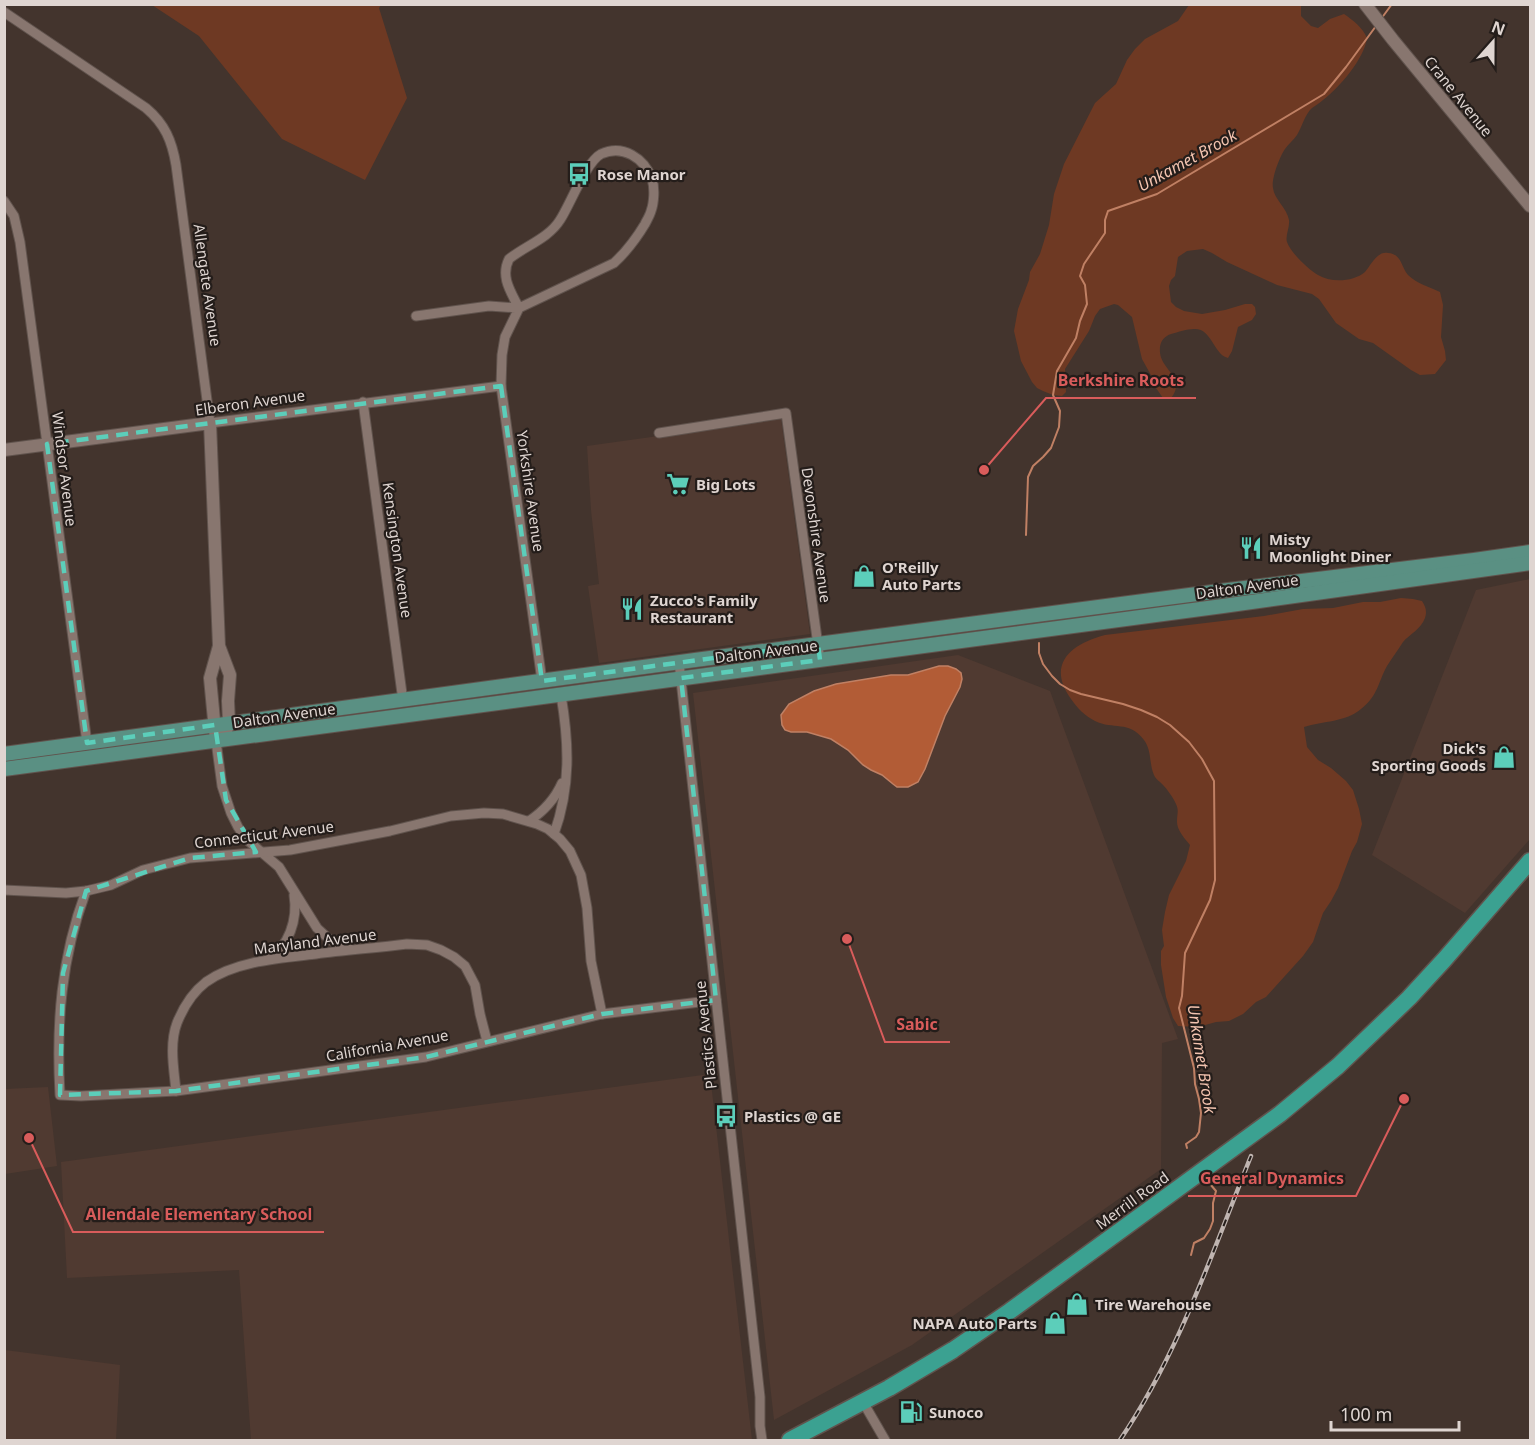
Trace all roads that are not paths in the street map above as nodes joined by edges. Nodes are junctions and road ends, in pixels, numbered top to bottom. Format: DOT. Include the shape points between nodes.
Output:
graph roads {
  1 [pos="1369,9"];
  2 [pos="4,12"];
  3 [pos="4,201"];
  4 [pos="1530,206"];
  5 [pos="519,308"];
  6 [pos="416,316"];
  7 [pos="501,386"];
  8 [pos="363,402"];
  9 [pos="210,423"];
  10 [pos="659,433"];
  11 [pos="47,444"];
  12 [pos="4,450"];
  13 [pos="1530,552"];
  14 [pos="1497,563"];
  15 [pos="1530,563"];
  16 [pos="1473,566"];
  17 [pos="818,644"];
  18 [pos="219,646"];
  19 [pos="820,660"];
  20 [pos="679,662"];
  21 [pos="681,678"];
  22 [pos="542,681"];
  23 [pos="561,695"];
  24 [pos="403,701"];
  25 [pos="222,724"];
  26 [pos="216,741"];
  27 [pos="87,742"];
  28 [pos="4,754"];
  29 [pos="4,769"];
  30 [pos="567,772"];
  31 [pos="529,821"];
  32 [pos="554,834"];
  33 [pos="260,852"];
  34 [pos="1530,861"];
  35 [pos="293,889"];
  36 [pos="4,890"];
  37 [pos="86,891"];
  38 [pos="352,950"];
  39 [pos="263,961"];
  40 [pos="716,1000"];
  41 [pos="602,1014"];
  42 [pos="487,1041"];
  43 [pos="176,1091"];
  44 [pos="863,1402"];
  45 [pos="762,1440"];
  46 [pos="790,1440"];
  47 [pos="885,1440"];
  1 -- 4 [label="street, Crane Avenue"];
  2 -- 9 [label="street, Allengate Avenue" via="146,108 166,131 176,165"];
  3 -- 11 [label="street, Windsor Avenue" via="14,216 20,242"];
  5 -- 5 [label="street" via="614,263 636,240 651,212 653,197 652,181 631,153 614,151 599,155 559,222 509,259 506,281"];
  5 -- 6 [label="street" via="489,306"];
  5 -- 7 [label="street, Yorkshire Avenue" via="505,337"];
  7 -- 8 [label="street, Elberon Avenue"];
  7 -- 22 [label="street, Yorkshire Avenue"];
  8 -- 9 [label="street, Elberon Avenue"];
  8 -- 24 [label="street, Kensington Avenue"];
  9 -- 11 [label="street, Elberon Avenue"];
  9 -- 18 [label="street, Allengate Avenue"];
  10 -- 17 [label="street, Devonshire Avenue" via="786,413"];
  11 -- 12 [label="street, Elberon Avenue"];
  11 -- 27 [label="street, Windsor Avenue"];
  13 -- 14 [label="main road, Dalton Avenue"];
  14 -- 15 [label="main road, Dalton Avenue"];
  14 -- 16 [label="main road, Dalton Avenue"];
  16 -- 17 [label="main road, Dalton Avenue" via="1231,590"];
  16 -- 19 [label="main road, Dalton Avenue"];
  17 -- 19 [label="street, Devonshire Avenue"];
  17 -- 20 [label="main road, Dalton Avenue"];
  18 -- 25 [label="street, Allengate Avenue" via="210,678"];
  18 -- 25 [label="street, Allengate Avenue" via="230,675"];
  19 -- 21 [label="main road, Dalton Avenue"];
  20 -- 21 [label="street, Plastics Avenue"];
  20 -- 22 [label="main road, Dalton Avenue"];
  21 -- 23 [label="main road, Dalton Avenue"];
  21 -- 40 [label="street, Plastics Avenue"];
  22 -- 24 [label="main road, Dalton Avenue"];
  23 -- 26 [label="main road, Dalton Avenue"];
  23 -- 30 [label="street"];
  24 -- 25 [label="main road, Dalton Avenue"];
  25 -- 26 [label="street, Allengate Avenue"];
  25 -- 27 [label="main road, Dalton Avenue"];
  26 -- 29 [label="main road, Dalton Avenue"];
  26 -- 33 [label="street" via="222,786 231,813 246,839"];
  27 -- 28 [label="main road, Dalton Avenue"];
  30 -- 31 [label="street" via="558,792"];
  30 -- 32 [label="street"];
  31 -- 32 [label="street, Connecticut Avenue"];
  31 -- 33 [label="street, Connecticut Avenue" via="503,814 451,816 342,841"];
  32 -- 41 [label="street" via="570,850 581,875"];
  33 -- 35 [label="street" via="279,867"];
  33 -- 37 [label="street, Connecticut Avenue" via="190,858"];
  34 -- 44 [label="highway, Merrill Road" via="1408,998 1299,1099 981,1331"];
  35 -- 38 [label="street" via="317,928 330,940"];
  35 -- 39 [label="street" via="295,905 290,930 277,953"];
  36 -- 37 [label="street, Connecticut Avenue"];
  37 -- 43 [label="street, California Avenue" via="63,973 60,1095"];
  38 -- 39 [label="street, Maryland Avenue"];
  38 -- 42 [label="street, Maryland Avenue" via="427,945 454,957 465,966 475,985"];
  39 -- 43 [label="street, Maryland Avenue" via="226,971 206,982 185,1007 174,1037"];
  40 -- 41 [label="street, California Avenue"];
  40 -- 45 [label="street, Plastics Avenue"];
  41 -- 42 [label="street, California Avenue"];
  42 -- 43 [label="street, California Avenue" via="426,1057"];
  44 -- 46 [label="highway, Merrill Road"];
  44 -- 47 [label="street"];
}
